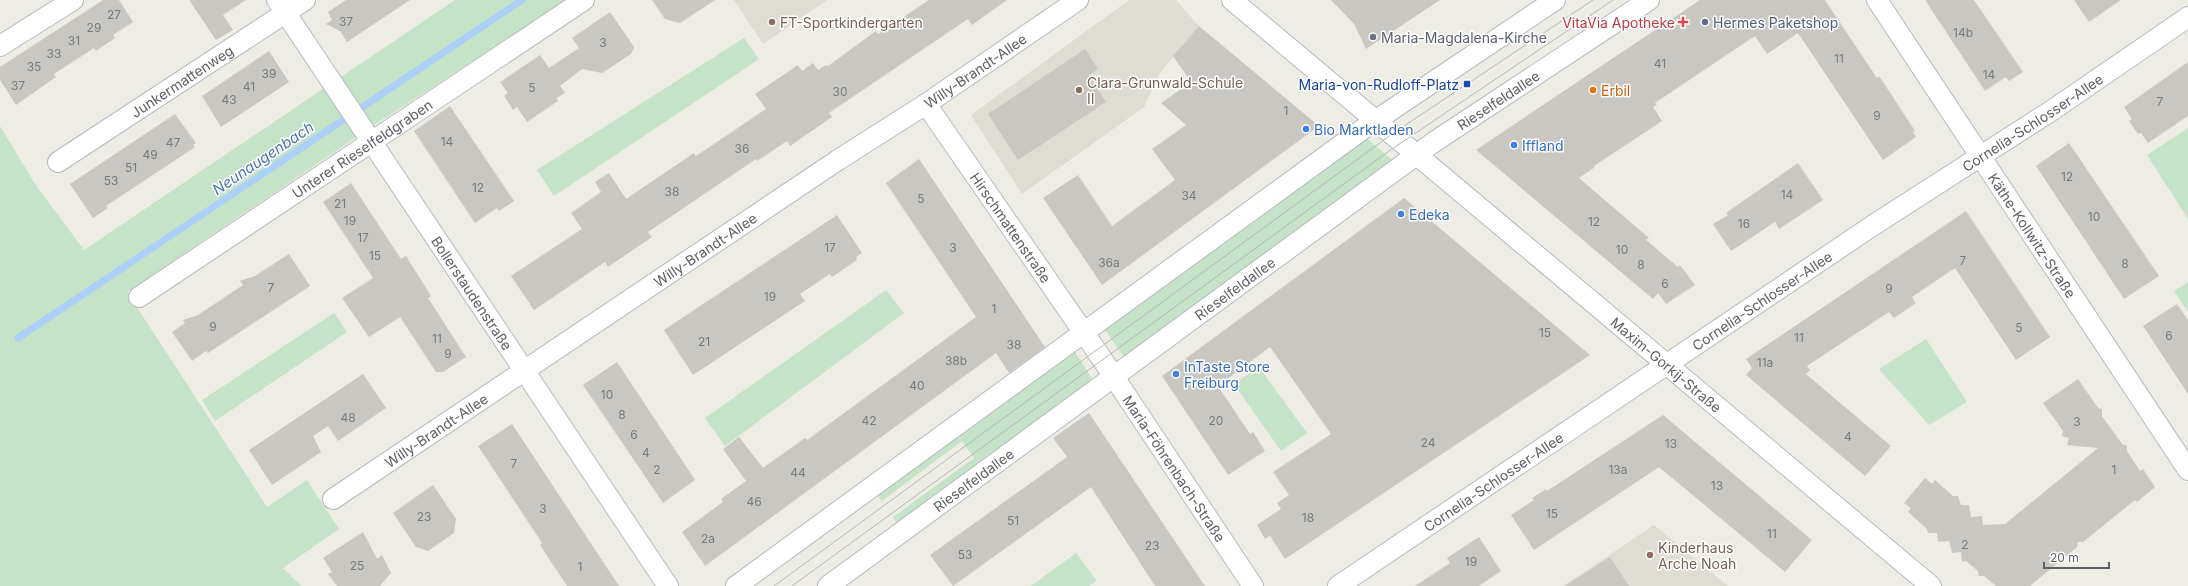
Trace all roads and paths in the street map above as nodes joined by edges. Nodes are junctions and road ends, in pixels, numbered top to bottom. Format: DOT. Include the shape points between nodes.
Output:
graph roads {
  1 [pos="73,0"];
  2 [pos="305,0"];
  3 [pos="584,0"];
  4 [pos="1078,0"];
  5 [pos="1232,0"];
  6 [pos="1555,0"];
  7 [pos="1649,0"];
  8 [pos="1877,0"];
  9 [pos="281,7"];
  10 [pos="2188,17"];
  11 [pos="0,46"];
  12 [pos="926,104"];
  13 [pos="1376,120"];
  14 [pos="373,142"];
  15 [pos="1418,155"];
  16 [pos="1981,157"];
  17 [pos="58,162"];
  18 [pos="139,297"];
  19 [pos="1084,333"];
  20 [pos="1096,350"];
  21 [pos="1668,365"];
  22 [pos="524,370"];
  23 [pos="1114,377"];
  24 [pos="2188,470"];
  25 [pos="333,499"];
  26 [pos="668,586"];
  27 [pos="736,586"];
  28 [pos="828,586"];
  29 [pos="1253,586"];
  30 [pos="1338,586"];
  31 [pos="1931,586"];
  1 -- 11 [label="street"];
  2 -- 9 [label="street, Junkermattenweg"];
  3 -- 14 [label="street, Unterer Rieselfeldgraben"];
  4 -- 12 [label="street, Willy-Brandt-Allee"];
  5 -- 13 [label="street, Maxim-Gorkij-Straße"];
  6 -- 13 [label="street"];
  7 -- 15 [label="street, Rieselfeldallee"];
  8 -- 16 [label="street, Käthe-Kollwitz-Straße"];
  9 -- 14 [label="street, Bollerstaudenstraße"];
  9 -- 17 [label="street, Junkermattenweg"];
  10 -- 16 [label="street, Cornelia-Schlosser-Allee"];
  12 -- 19 [label="street, Hirschmattenstraße"];
  12 -- 22 [label="street, Willy-Brandt-Allee"];
  13 -- 15 [label="street, Maxim-Gorkij-Straße"];
  13 -- 19 [label="street"];
  14 -- 18 [label="street, Unterer Rieselfeldgraben"];
  14 -- 22 [label="street, Bollerstaudenstraße"];
  15 -- 21 [label="street, Maxim-Gorkij-Straße"];
  15 -- 23 [label="street, Rieselfeldallee"];
  16 -- 21 [label="street, Cornelia-Schlosser-Allee" via="1872,226"];
  16 -- 24 [label="street, Käthe-Kollwitz-Straße"];
  19 -- 20 [label="street, Hirschmattenstraße"];
  19 -- 27 [label="street"];
  20 -- 23 [label="street, Maria-Föhrenbach-Straße"];
  21 -- 30 [label="street, Cornelia-Schlosser-Allee"];
  21 -- 31 [label="street, Maxim-Gorkij-Straße"];
  22 -- 25 [label="street, Willy-Brandt-Allee"];
  22 -- 26 [label="street, Bollerstaudenstraße"];
  23 -- 28 [label="street, Rieselfeldallee"];
  23 -- 29 [label="street, Maria-Föhrenbach-Straße"];
}
